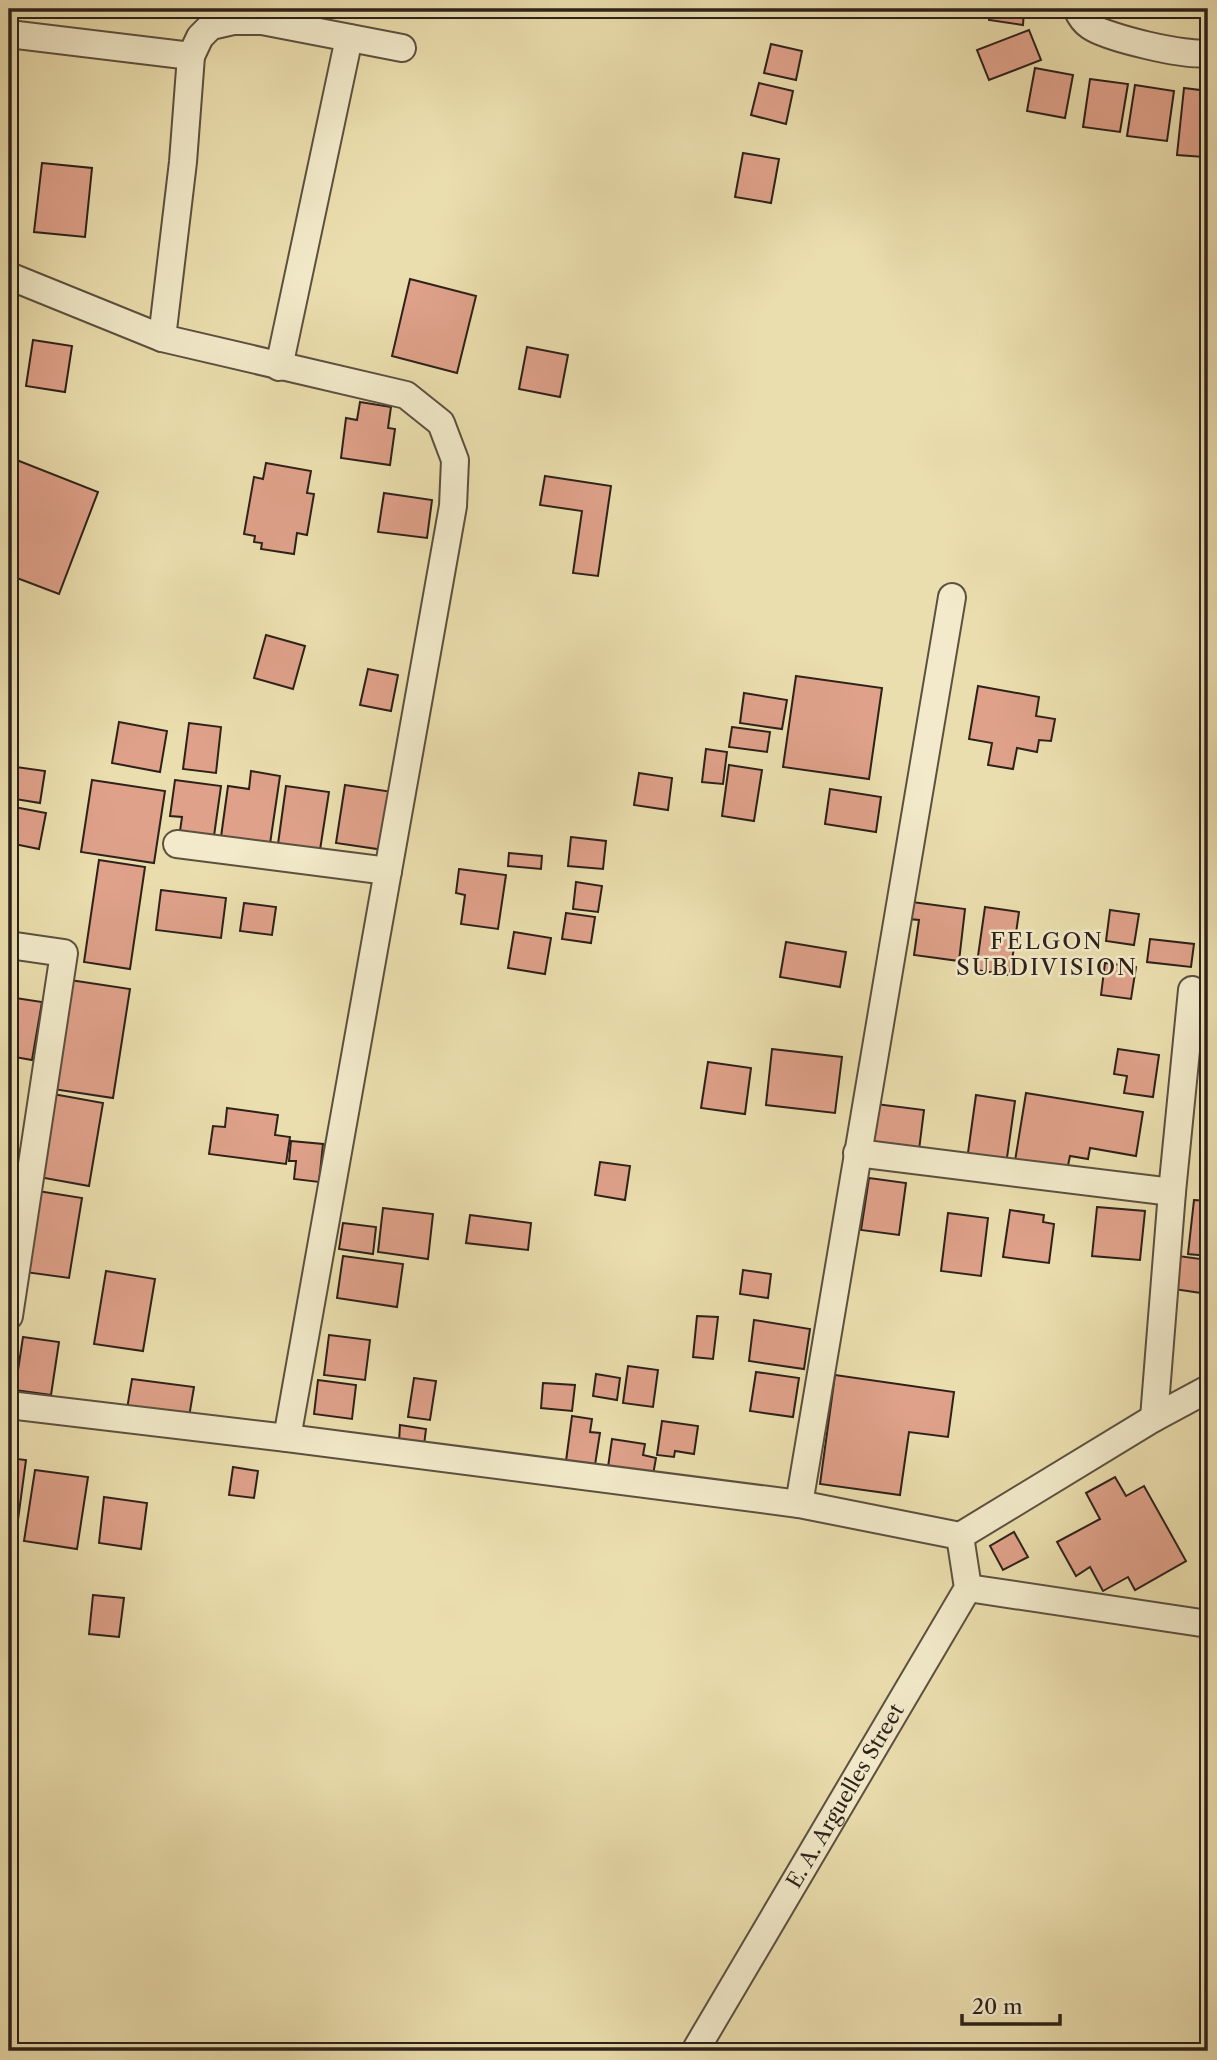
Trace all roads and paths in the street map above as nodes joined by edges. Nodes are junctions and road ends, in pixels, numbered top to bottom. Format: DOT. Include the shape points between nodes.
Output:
graph roads {
  1 [pos="1077,9"];
  2 [pos="9,34"];
  3 [pos="349,38"];
  4 [pos="402,48"];
  5 [pos="1208,53"];
  6 [pos="191,56"];
  7 [pos="9,276"];
  8 [pos="162,338"];
  9 [pos="279,367"];
  10 [pos="952,597"];
  11 [pos="177,844"];
  12 [pos="388,871"];
  13 [pos="9,945"];
  14 [pos="1192,990"];
  15 [pos="858,1153"];
  16 [pos="1172,1192"];
  17 [pos="9,1316"];
  18 [pos="1208,1390"];
  19 [pos="9,1405"];
  20 [pos="1154,1418"];
  21 [pos="287,1438"];
  22 [pos="799,1503"];
  23 [pos="960,1536"];
  24 [pos="968,1588"];
  25 [pos="1208,1624"];
  26 [pos="695,2051"];
  1 -- 5 [label="street" via="1092,28 1112,36 1191,54"];
  2 -- 6 [label="street"];
  3 -- 4 [label="street"];
  3 -- 6 [label="street" via="262,21 233,21 211,26"];
  3 -- 9 [label="street"];
  6 -- 8 [label="street"];
  7 -- 8 [label="street"];
  8 -- 9 [label="street"];
  9 -- 12 [label="street" via="406,395 442,423 455,460 453,506"];
  10 -- 15 [label="street"];
  11 -- 12 [label="street"];
  12 -- 21 [label="street"];
  13 -- 17 [label="street" via="64,953"];
  14 -- 16 [label="street"];
  15 -- 16 [label="street"];
  15 -- 22 [label="street"];
  16 -- 20 [label="street"];
  18 -- 20 [label="street"];
  19 -- 21 [label="street"];
  20 -- 23 [label="street"];
  21 -- 22 [label="street"];
  22 -- 23 [label="street"];
  23 -- 24 [label="street"];
  24 -- 25 [label="street"];
  24 -- 26 [label="street, E. A. Arguelles Street"];
}
